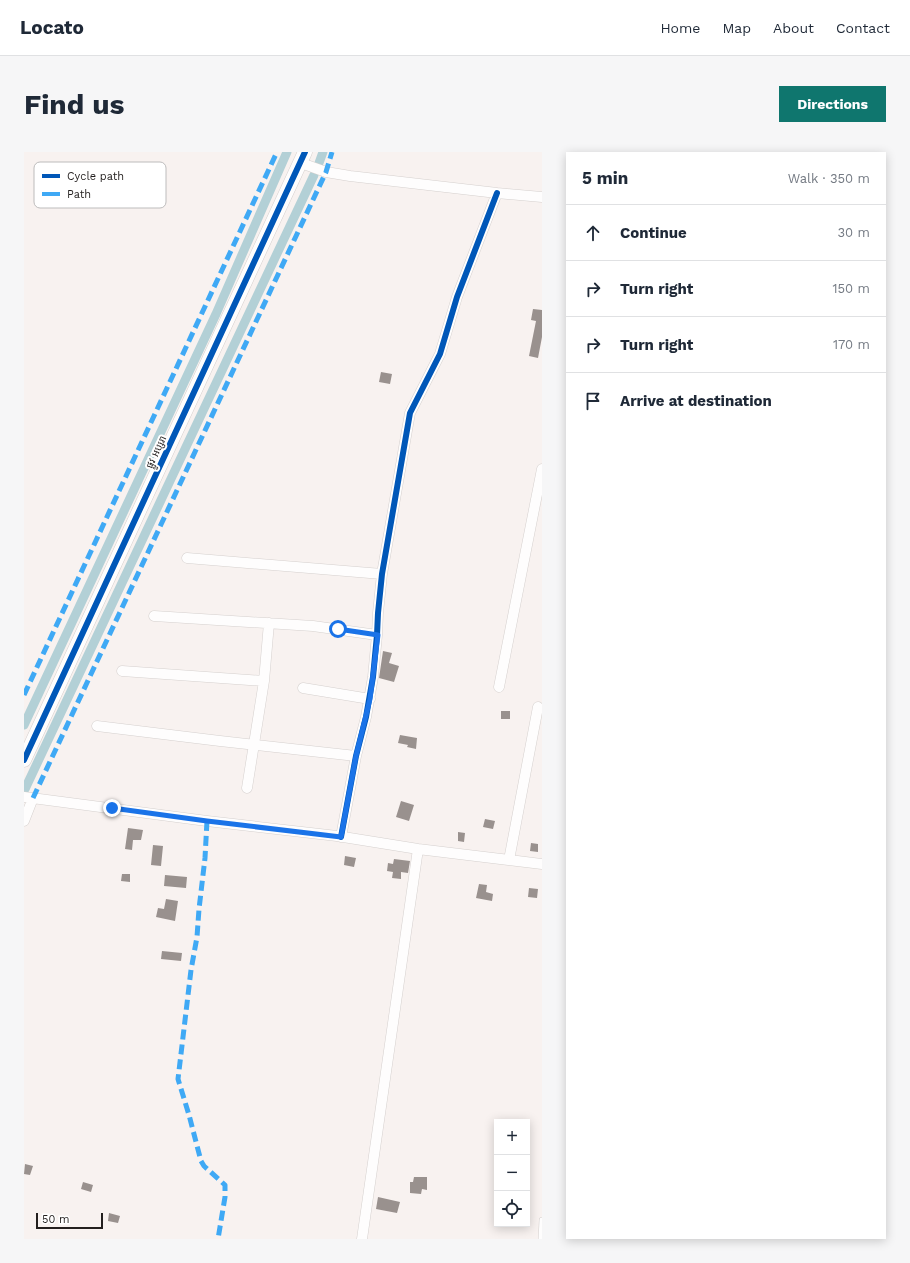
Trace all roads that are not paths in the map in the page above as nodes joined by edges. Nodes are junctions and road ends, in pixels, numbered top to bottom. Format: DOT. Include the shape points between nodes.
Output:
graph roads {
  1 [pos="303,158"];
  2 [pos="497,193"];
  3 [pos="542,196"];
  4 [pos="542,469"];
  5 [pos="187,558"];
  6 [pos="382,574"];
  7 [pos="154,616"];
  8 [pos="269,623"];
  9 [pos="378,635"];
  10 [pos="122,671"];
  11 [pos="264,681"];
  12 [pos="499,687"];
  13 [pos="303,688"];
  14 [pos="370,699"];
  15 [pos="538,707"];
  16 [pos="97,726"];
  17 [pos="254,745"];
  18 [pos="356,756"];
  19 [pos="24,760"];
  20 [pos="247,788"];
  21 [pos="29,797"];
  22 [pos="24,821"];
  23 [pos="341,837"];
  24 [pos="418,849"];
  25 [pos="509,860"];
  26 [pos="542,864"];
  27 [pos="542,1220"];
  28 [pos="362,1239"];
  29 [pos="542,1239"];
  1 -- 2 [label="street" via="326,172"];
  1 -- 19 [label="street, ផ្លូវ អប្សរា"];
  2 -- 3 [label="street"];
  2 -- 6 [label="street" via="457,297 440,354 410,413"];
  4 -- 12 [label="street"];
  5 -- 6 [label="street"];
  6 -- 9 [label="street"];
  7 -- 8 [label="street"];
  8 -- 9 [label="street"];
  8 -- 11 [label="street"];
  9 -- 14 [label="street"];
  10 -- 11 [label="street"];
  11 -- 17 [label="street"];
  13 -- 14 [label="street"];
  14 -- 18 [label="street"];
  15 -- 25 [label="street"];
  16 -- 17 [label="street"];
  17 -- 18 [label="street"];
  17 -- 20 [label="street"];
  18 -- 23 [label="street"];
  21 -- 22 [label="street"];
  21 -- 23 [label="street"];
  23 -- 24 [label="street"];
  24 -- 25 [label="street"];
  24 -- 28 [label="street"];
  25 -- 26 [label="street"];
  27 -- 29 [label="lane"];
}
